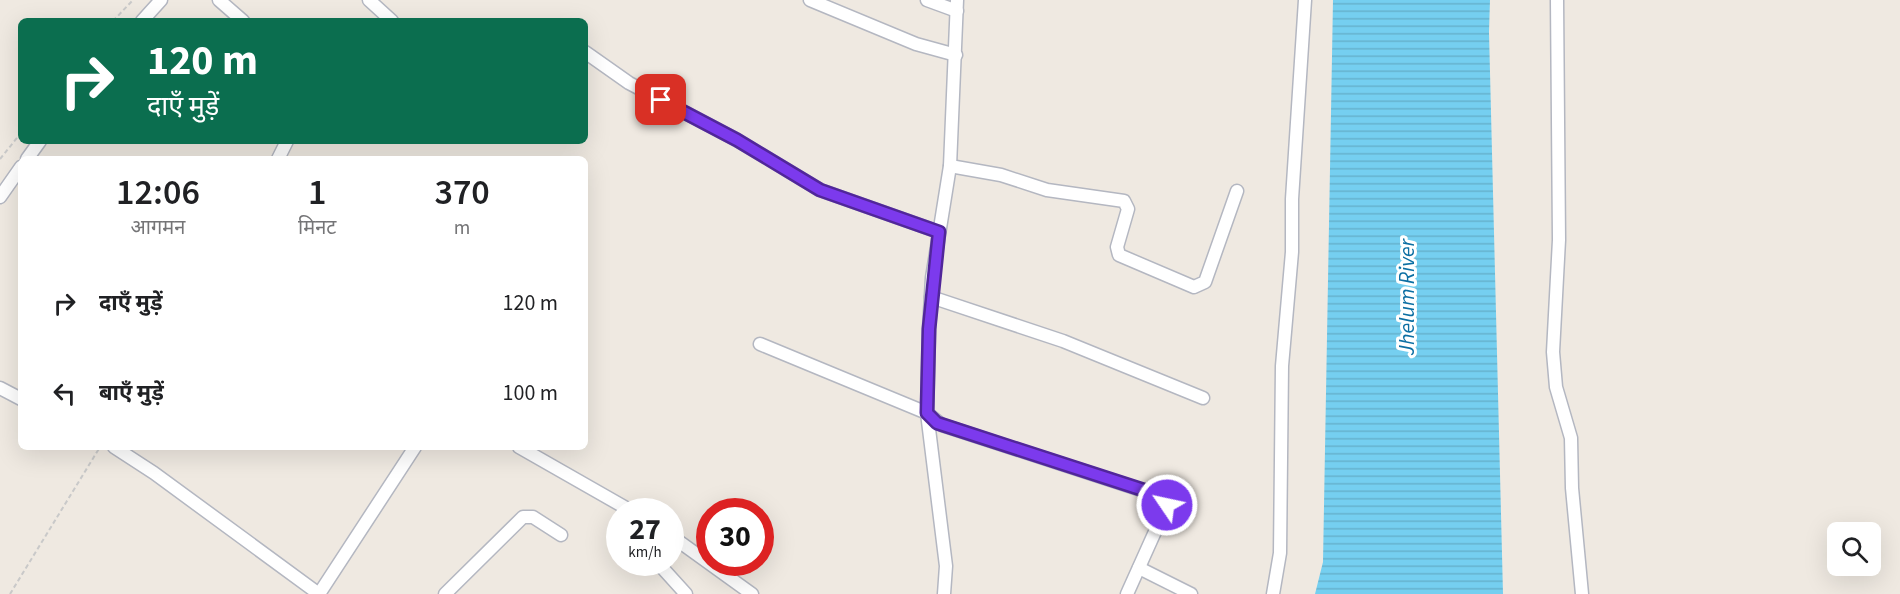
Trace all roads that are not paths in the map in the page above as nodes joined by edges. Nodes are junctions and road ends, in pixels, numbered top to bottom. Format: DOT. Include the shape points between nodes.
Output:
graph roads {
  1 [pos="161,0"];
  2 [pos="219,0"];
  3 [pos="369,0"];
  4 [pos="810,0"];
  5 [pos="927,0"];
  6 [pos="1305,0"];
  7 [pos="1557,0"];
  8 [pos="957,6"];
  9 [pos="145,18"];
  10 [pos="240,18"];
  11 [pos="389,18"];
  12 [pos="588,54"];
  13 [pos="956,55"];
  14 [pos="950,166"];
  15 [pos="18,171"];
  16 [pos="1237,191"];
  17 [pos="0,197"];
  18 [pos="939,232"];
  19 [pos="931,297"];
  20 [pos="760,344"];
  21 [pos="0,388"];
  22 [pos="18,397"];
  23 [pos="1203,398"];
  24 [pos="927,413"];
  25 [pos="119,450"];
  26 [pos="413,450"];
  27 [pos="524,450"];
  28 [pos="608,498"];
  29 [pos="561,535"];
  30 [pos="684,545"];
  31 [pos="1138,568"];
  32 [pos="670,576"];
  33 [pos="319,594"];
  34 [pos="445,594"];
  35 [pos="686,594"];
  36 [pos="752,594"];
  37 [pos="944,594"];
  38 [pos="1127,594"];
  39 [pos="1191,594"];
  40 [pos="1273,594"];
  41 [pos="1582,594"];
  1 -- 9 [label="street"];
  2 -- 10 [label="street"];
  3 -- 11 [label="street"];
  4 -- 13 [label="street" via="916,44"];
  5 -- 8 [label="street"];
  6 -- 40 [label="street" via="1282,366 1280,553"];
  7 -- 41 [label="street" via="1559,240 1553,352 1556,387 1570,438"];
  8 -- 13 [label="street"];
  12 -- 18 [label="street" via="629,83 737,140 820,190"];
  13 -- 14 [label="street"];
  14 -- 16 [label="street" via="1010,177 1047,190 1124,201 1128,209 1117,247 1119,255 1194,287 1205,282"];
  14 -- 18 [label="street"];
  15 -- 17 [label="street"];
  18 -- 19 [label="street"];
  19 -- 23 [label="street" via="1063,341"];
  19 -- 24 [label="street"];
  20 -- 24 [label="street"];
  21 -- 22 [label="street"];
  24 -- 31 [label="street" via="942,425 1166,498 1167,505"];
  24 -- 37 [label="street" via="945,557"];
  25 -- 33 [label="street"];
  26 -- 33 [label="street"];
  27 -- 28 [label="street"];
  29 -- 34 [label="street" via="533,517 523,517"];
  30 -- 36 [label="street"];
  31 -- 38 [label="street"];
  31 -- 39 [label="street"];
  32 -- 35 [label="street"];
}
